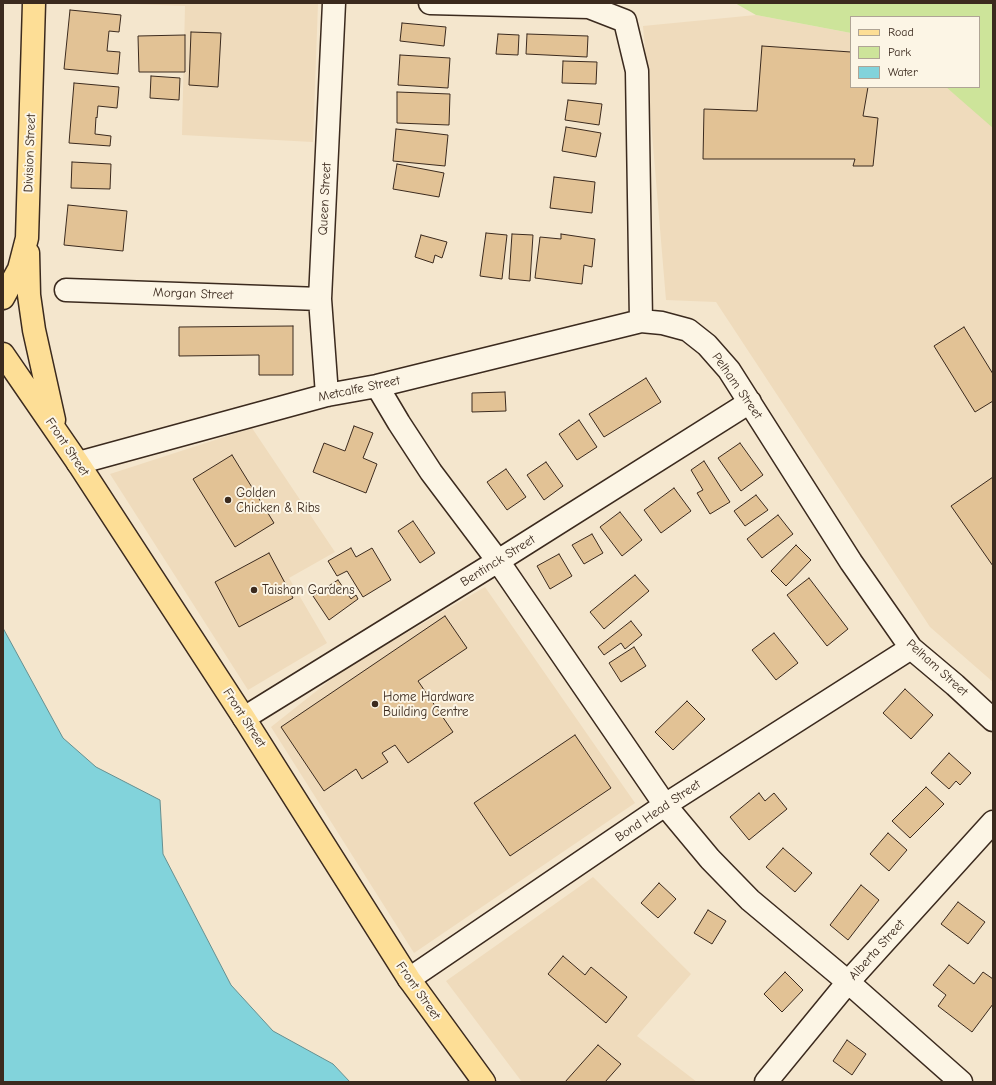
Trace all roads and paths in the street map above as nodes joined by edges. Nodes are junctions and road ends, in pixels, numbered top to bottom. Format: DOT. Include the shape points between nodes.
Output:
graph roads {
  1 [pos="34,3"];
  2 [pos="334,3"];
  3 [pos="430,3"];
  4 [pos="27,238"];
  5 [pos="66,290"];
  6 [pos="3,298"];
  7 [pos="320,299"];
  8 [pos="641,321"];
  9 [pos="3,354"];
  10 [pos="3,382"];
  11 [pos="377,386"];
  12 [pos="31,394"];
  13 [pos="327,395"];
  14 [pos="750,402"];
  15 [pos="57,432"];
  16 [pos="78,463"];
  17 [pos="498,561"];
  18 [pos="911,648"];
  19 [pos="244,718"];
  20 [pos="993,720"];
  21 [pos="665,805"];
  22 [pos="993,822"];
  23 [pos="409,979"];
  24 [pos="848,982"];
  25 [pos="484,1082"];
  26 [pos="766,1082"];
  27 [pos="961,1082"];
  1 -- 4 [label="main road, Division Street"];
  2 -- 7 [label="street, Queen Street"];
  3 -- 8 [label="street" via="589,7 625,21 637,71"];
  4 -- 6 [label="main road, Division Street" via="19,270"];
  4 -- 15 [label="main road" via="29,295 34,330"];
  5 -- 7 [label="street, Morgan Street"];
  7 -- 13 [label="street, Queen Street"];
  8 -- 11 [label="street, Metcalfe Street"];
  8 -- 14 [label="street, Pelham Street" via="688,330 707,345 729,370"];
  9 -- 12 [label="main road, Front Street"];
  10 -- 12 [label="main road"];
  11 -- 13 [label="street, Metcalfe Street"];
  11 -- 17 [label="street" via="431,472"];
  12 -- 15 [label="main road, Front Street"];
  13 -- 16 [label="street, Metcalfe Street"];
  14 -- 17 [label="street, Bentinck Street"];
  14 -- 18 [label="street, Pelham Street" via="850,562"];
  15 -- 16 [label="main road, Front Street"];
  16 -- 19 [label="main road, Front Street"];
  17 -- 19 [label="street, Bentinck Street"];
  17 -- 21 [label="street"];
  18 -- 20 [label="street, Pelham Street"];
  18 -- 21 [label="street, Bond Head Street"];
  19 -- 23 [label="main road, Front Street"];
  21 -- 23 [label="street, Bond Head Street"];
  21 -- 24 [label="street" via="710,859 750,900"];
  22 -- 24 [label="street, Alberta Street"];
  23 -- 25 [label="main road, Front Street"];
  24 -- 26 [label="street, Alberta Street"];
  24 -- 27 [label="street"];
}
